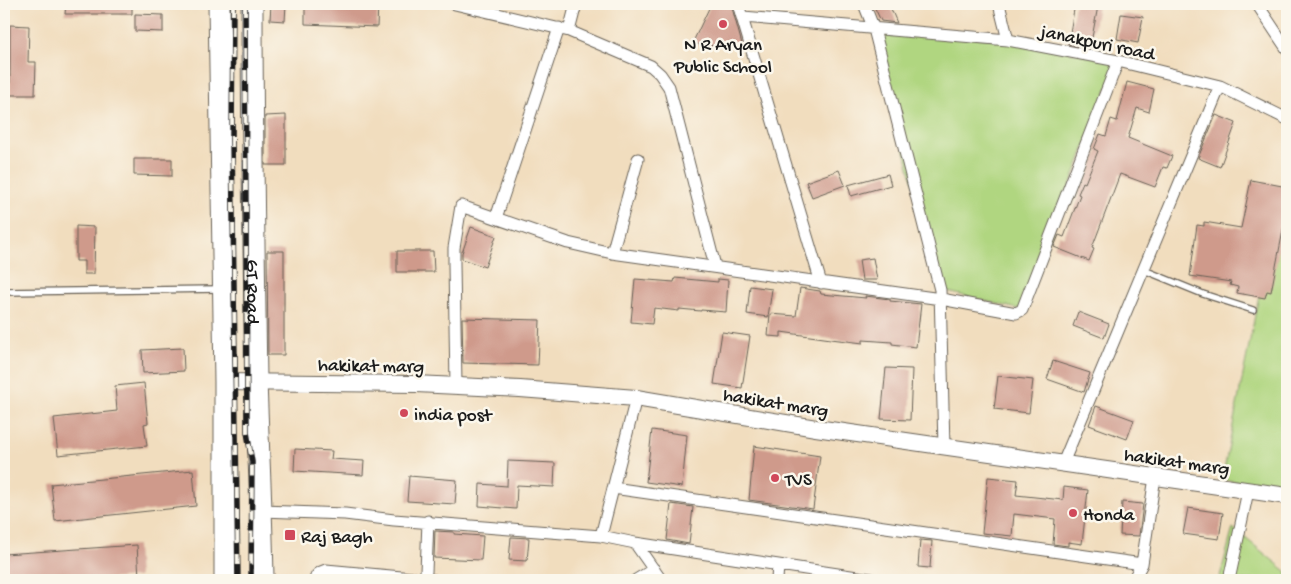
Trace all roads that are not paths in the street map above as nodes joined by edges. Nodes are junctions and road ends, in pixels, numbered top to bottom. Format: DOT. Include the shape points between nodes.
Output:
graph roads {
  1 [pos="220,4"];
  2 [pos="252,4"];
  3 [pos="455,4"];
  4 [pos="576,4"];
  5 [pos="738,4"];
  6 [pos="864,4"];
  7 [pos="999,4"];
  8 [pos="1257,4"];
  9 [pos="743,17"];
  10 [pos="564,29"];
  11 [pos="874,29"];
  12 [pos="1008,40"];
  13 [pos="1287,49"];
  14 [pos="1118,61"];
  15 [pos="1220,86"];
  16 [pos="252,116"];
  17 [pos="222,118"];
  18 [pos="1287,119"];
  19 [pos="638,159"];
  20 [pos="496,218"];
  21 [pos="612,253"];
  22 [pos="715,266"];
  23 [pos="1144,270"];
  24 [pos="821,283"];
  25 [pos="224,289"];
  26 [pos="4,292"];
  27 [pos="941,299"];
  28 [pos="1253,310"];
  29 [pos="225,382"];
  30 [pos="256,382"];
  31 [pos="456,386"];
  32 [pos="636,398"];
  33 [pos="944,446"];
  34 [pos="1063,463"];
  35 [pos="1155,477"];
  36 [pos="613,488"];
  37 [pos="1248,491"];
  38 [pos="1287,496"];
  39 [pos="262,511"];
  40 [pos="428,521"];
  41 [pos="601,536"];
  42 [pos="635,543"];
  43 [pos="1142,564"];
  44 [pos="778,565"];
  45 [pos="654,569"];
  46 [pos="427,578"];
  47 [pos="224,580"];
  48 [pos="262,580"];
  49 [pos="315,580"];
  50 [pos="636,580"];
  51 [pos="661,580"];
  52 [pos="777,580"];
  53 [pos="877,580"];
  54 [pos="1133,580"];
  55 [pos="1229,580"];
  1 -- 17 [label="highway, GT Road"];
  2 -- 16 [label="highway, GT Road"];
  3 -- 10 [label="street"];
  4 -- 10 [label="street"];
  5 -- 9 [label="street"];
  6 -- 11 [label="street"];
  7 -- 12 [label="street"];
  8 -- 13 [label="street"];
  9 -- 11 [label="street, janakpuri road"];
  9 -- 24 [label="street"];
  10 -- 20 [label="street"];
  10 -- 22 [label="street" via="650,66 669,87"];
  11 -- 12 [label="street, janakpuri road"];
  11 -- 27 [label="street"];
  12 -- 14 [label="street, janakpuri road"];
  14 -- 15 [label="street, janakpuri road"];
  14 -- 27 [label="street" via="1022,310 1007,312"];
  15 -- 18 [label="street, janakpuri road"];
  15 -- 23 [label="street"];
  16 -- 17 [label="highway"];
  16 -- 30 [label="highway, GT Road"];
  17 -- 25 [label="highway, GT Road"];
  19 -- 21 [label="street"];
  20 -- 21 [label="street"];
  20 -- 31 [label="street" via="461,206 454,248"];
  21 -- 22 [label="street"];
  22 -- 24 [label="street"];
  23 -- 28 [label="lane"];
  23 -- 34 [label="street"];
  24 -- 27 [label="street"];
  25 -- 26 [label="lane"];
  25 -- 29 [label="highway, GT Road"];
  27 -- 33 [label="street"];
  29 -- 30 [label="street, hakikat marg"];
  29 -- 47 [label="highway, GT Road"];
  30 -- 31 [label="street, hakikat marg"];
  30 -- 39 [label="highway, GT Road"];
  31 -- 32 [label="street, hakikat marg"];
  32 -- 33 [label="street, hakikat marg"];
  32 -- 36 [label="street"];
  33 -- 34 [label="street, hakikat marg"];
  34 -- 35 [label="street, hakikat marg"];
  35 -- 37 [label="street, hakikat marg"];
  35 -- 43 [label="street"];
  36 -- 41 [label="street"];
  36 -- 43 [label="street"];
  37 -- 38 [label="street, hakikat marg"];
  37 -- 55 [label="street"];
  39 -- 40 [label="street"];
  39 -- 48 [label="highway, GT Road"];
  40 -- 41 [label="street"];
  40 -- 46 [label="street"];
  41 -- 42 [label="street"];
  42 -- 44 [label="street"];
  42 -- 45 [label="street"];
  43 -- 54 [label="street"];
  44 -- 52 [label="street"];
  44 -- 53 [label="street"];
  45 -- 50 [label="street"];
  45 -- 51 [label="street"];
  46 -- 49 [label="street" via="326,570"];
}
